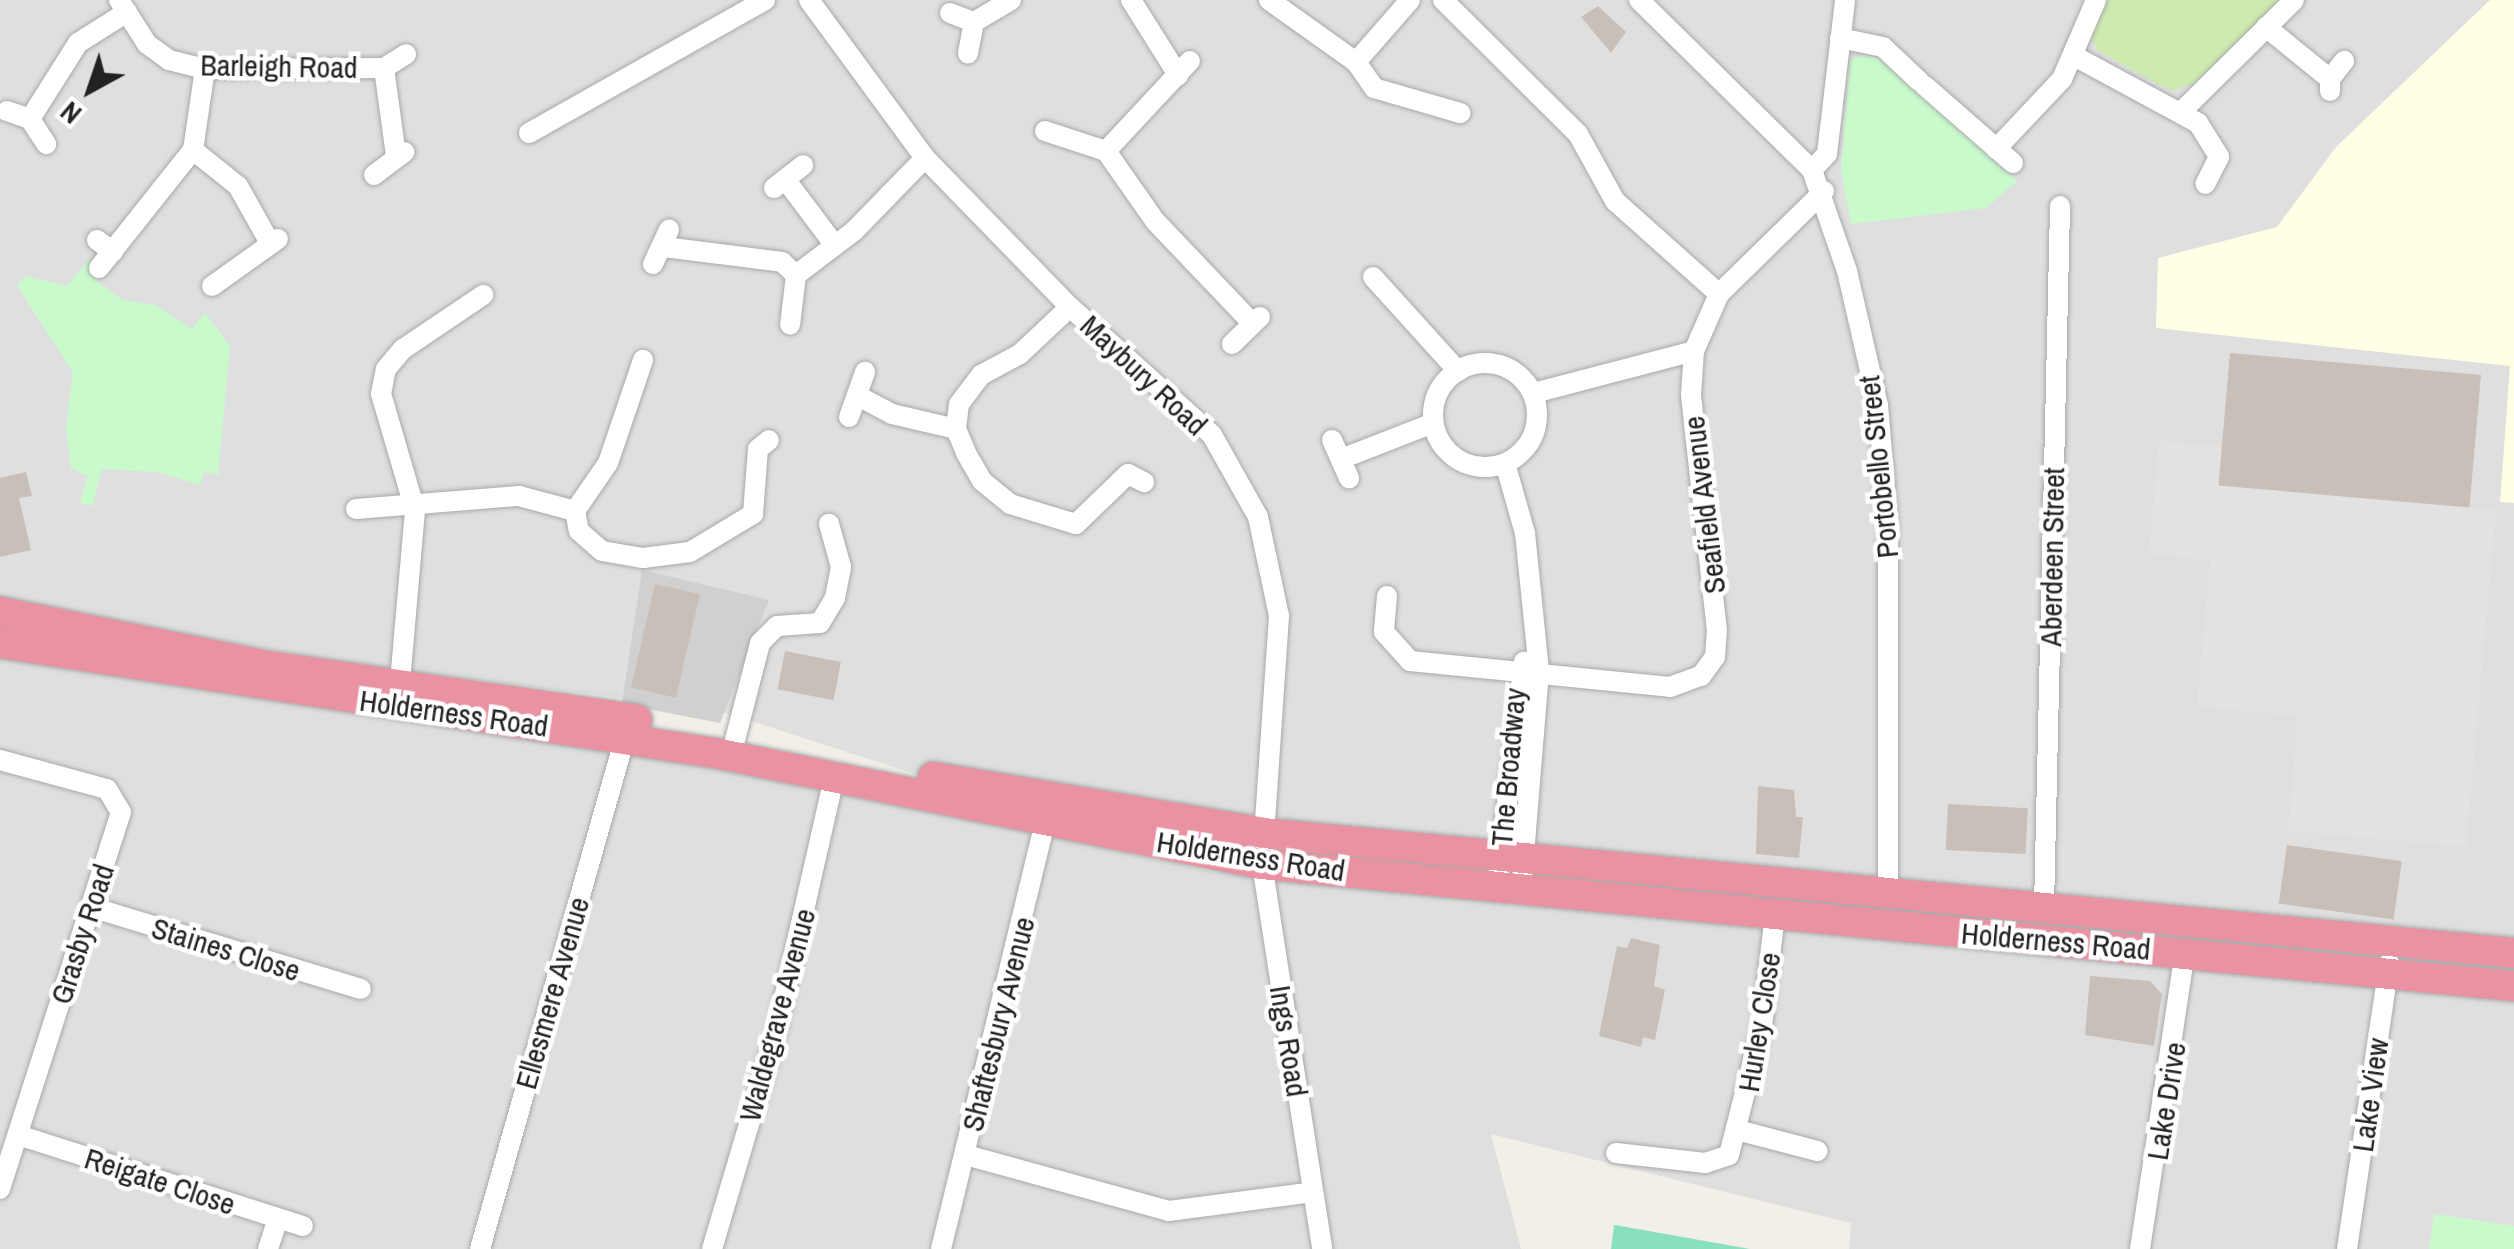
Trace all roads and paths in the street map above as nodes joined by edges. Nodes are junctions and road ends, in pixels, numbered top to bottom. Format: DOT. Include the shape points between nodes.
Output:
graph roads {
  1 [pos="765,0"];
  2 [pos="809,0"];
  3 [pos="1012,0"];
  4 [pos="1131,0"];
  5 [pos="1268,0"];
  6 [pos="1410,0"];
  7 [pos="1443,0"];
  8 [pos="1639,0"];
  9 [pos="1846,0"];
  10 [pos="2096,0"];
  11 [pos="2294,0"];
  12 [pos="123,6"];
  13 [pos="950,12"];
  14 [pos="974,22"];
  15 [pos="2266,27"];
  16 [pos="1840,38"];
  17 [pos="406,54"];
  18 [pos="968,54"];
  19 [pos="2076,57"];
  20 [pos="2344,61"];
  21 [pos="1356,62"];
  22 [pos="384,68"];
  23 [pos="205,70"];
  24 [pos="2183,110"];
  25 [pos="7,112"];
  26 [pos="1460,113"];
  27 [pos="30,118"];
  28 [pos="529,133"];
  29 [pos="1052,139"];
  30 [pos="46,144"];
  31 [pos="193,150"];
  32 [pos="1106,152"];
  33 [pos="926,158"];
  34 [pos="803,164"];
  35 [pos="1812,170"];
  36 [pos="374,176"];
  37 [pos="2218,176"];
  38 [pos="1824,191"];
  39 [pos="2060,206"];
  40 [pos="834,244"];
  41 [pos="662,247"];
  42 [pos="103,253"];
  43 [pos="796,276"];
  44 [pos="1373,278"];
  45 [pos="212,286"];
  46 [pos="1719,294"];
  47 [pos="1070,307"];
  48 [pos="796,317"];
  49 [pos="480,325"];
  50 [pos="1232,344"];
  51 [pos="1694,351"];
  52 [pos="643,360"];
  53 [pos="1458,371"];
  54 [pos="865,372"];
  55 [pos="1534,393"];
  56 [pos="860,396"];
  57 [pos="849,417"];
  58 [pos="1430,424"];
  59 [pos="956,429"];
  60 [pos="768,440"];
  61 [pos="1341,459"];
  62 [pos="1505,463"];
  63 [pos="1144,482"];
  64 [pos="356,509"];
  65 [pos="415,510"];
  66 [pos="574,511"];
  67 [pos="828,521"];
  68 [pos="1383,608"];
  69 [pos="0,612"];
  70 [pos="0,643"];
  71 [pos="1529,665"];
  72 [pos="400,682"];
  73 [pos="627,728"];
  74 [pos="735,740"];
  75 [pos="0,760"];
  76 [pos="834,778"];
  77 [pos="1049,810"];
  78 [pos="1262,848"];
  79 [pos="1511,874"];
  80 [pos="1888,896"];
  81 [pos="2044,907"];
  82 [pos="91,908"];
  83 [pos="1775,914"];
  84 [pos="2391,941"];
  85 [pos="2184,952"];
  86 [pos="2514,953"];
  87 [pos="2388,972"];
  88 [pos="2514,986"];
  89 [pos="361,989"];
  90 [pos="1742,1131"];
  91 [pos="18,1135"];
  92 [pos="1817,1151"];
  93 [pos="1616,1152"];
  94 [pos="966,1156"];
  95 [pos="0,1189"];
  96 [pos="1313,1192"];
  97 [pos="278,1219"];
  98 [pos="303,1226"];
  99 [pos="268,1249"];
  100 [pos="480,1249"];
  101 [pos="712,1249"];
  102 [pos="940,1249"];
  103 [pos="1322,1249"];
  104 [pos="2140,1249"];
  105 [pos="2347,1249"];
  1 -- 28 [label="street"];
  2 -- 33 [label="street, Maybury Road"];
  3 -- 14 [label="street"];
  4 -- 32 [label="street" via="1184,68"];
  5 -- 21 [label="street"];
  6 -- 21 [label="street"];
  7 -- 46 [label="street" via="1578,134 1615,201"];
  8 -- 35 [label="street, Portobello Street"];
  9 -- 16 [label="street"];
  10 -- 19 [label="street"];
  11 -- 15 [label="street"];
  12 -- 23 [label="street, Barleigh Road" via="169,60"];
  12 -- 27 [label="street" via="78,43"];
  13 -- 14 [label="street"];
  14 -- 18 [label="street"];
  15 -- 20 [label="street" via="2330,85"];
  15 -- 24 [label="street"];
  16 -- 19 [label="street" via="1882,47 2004,156"];
  16 -- 35 [label="street" via="1827,154"];
  17 -- 22 [label="street, Barleigh Road"];
  19 -- 24 [label="street"];
  21 -- 26 [label="street" via="1374,88 1400,102 1432,101"];
  22 -- 23 [label="street, Barleigh Road"];
  22 -- 36 [label="street" via="400,154"];
  23 -- 31 [label="street"];
  24 -- 37 [label="street" via="2212,142"];
  25 -- 27 [label="street"];
  27 -- 30 [label="street"];
  29 -- 32 [label="street"];
  31 -- 42 [label="street"];
  31 -- 45 [label="street" via="238,186 274,241"];
  32 -- 50 [label="street" via="1155,221 1258,319"];
  33 -- 40 [label="street"];
  33 -- 47 [label="street, Maybury Road"];
  34 -- 40 [label="street" via="781,186"];
  35 -- 38 [label="street, Portobello Street"];
  38 -- 46 [label="street, Seafield Avenue"];
  38 -- 80 [label="street, Portobello Street" via="1878,405 1888,524"];
  39 -- 81 [label="street, Aberdeen Street"];
  40 -- 43 [label="street"];
  41 -- 43 [label="street" via="700,257 754,253"];
  43 -- 48 [label="street"];
  44 -- 53 [label="street"];
  46 -- 51 [label="street, Seafield Avenue"];
  47 -- 59 [label="street" via="1020,354 981,375 959,404"];
  47 -- 78 [label="street, Maybury Road" via="1212,436 1258,518 1280,616"];
  49 -- 65 [label="street" via="476,300 386,369 381,394"];
  51 -- 55 [label="street"];
  51 -- 71 [label="street, Seafield Avenue" via="1691,395 1712,550 1716,658 1682,686"];
  52 -- 66 [label="street" via="622,395 608,463"];
  53 -- 55 [label="street" via="1506,368"];
  53 -- 58 [label="street" via="1438,390"];
  54 -- 56 [label="street"];
  55 -- 62 [label="street" via="1533,435"];
  56 -- 57 [label="street"];
  56 -- 59 [label="street" via="892,414"];
  58 -- 61 [label="street"];
  58 -- 62 [label="street" via="1461,463"];
  59 -- 63 [label="street" via="982,482 1050,520 1087,520 1128,474"];
  60 -- 66 [label="street" via="758,449 754,514 690,552 643,558 602,551 579,531"];
  62 -- 71 [label="street, The Broadway" via="1525,534"];
  64 -- 65 [label="street"];
  65 -- 66 [label="street" via="464,496 519,496"];
  65 -- 72 [label="street"];
  67 -- 74 [label="street" via="840,568 835,598 820,623 777,626 760,643"];
  68 -- 71 [label="street" via="1384,632 1410,661"];
  69 -- 72 [label="highway, Holderness Road" via="269,666"];
  70 -- 73 [label="highway, Holderness Road"];
  71 -- 79 [label="street, The Broadway"];
  72 -- 73 [label="highway, Holderness Road"];
  73 -- 74 [label="highway, Holderness Road"];
  73 -- 76 [label="highway, Holderness Road"];
  73 -- 100 [label="street, Ellesmere Avenue"];
  74 -- 77 [label="highway, Holderness Road"];
  75 -- 82 [label="street, Grasby Road" via="118,797 121,812"];
  76 -- 77 [label="highway, Holderness Road"];
  76 -- 101 [label="street, Waldegrave Avenue" via="777,1029"];
  77 -- 78 [label="highway, Holderness Road"];
  77 -- 94 [label="street, Shaftesbury Avenue"];
  78 -- 79 [label="highway, Holderness Road"];
  78 -- 96 [label="street, Ings Road"];
  79 -- 80 [label="highway, Holderness Road"];
  79 -- 83 [label="highway, Holderness Road"];
  80 -- 81 [label="highway, Holderness Road"];
  81 -- 84 [label="highway, Holderness Road"];
  82 -- 89 [label="street, Staines Close"];
  82 -- 91 [label="street, Grasby Road"];
  83 -- 85 [label="highway, Holderness Road"];
  83 -- 90 [label="street, Hurley Close"];
  84 -- 86 [label="highway, Holderness Road"];
  84 -- 87 [label="street, Lake View"];
  85 -- 87 [label="highway, Holderness Road"];
  85 -- 104 [label="street, Lake Drive"];
  87 -- 88 [label="highway, Holderness Road"];
  87 -- 105 [label="street, Lake View"];
  90 -- 92 [label="street, Hurley Close"];
  90 -- 93 [label="street, Hurley Close" via="1730,1155 1705,1163"];
  91 -- 95 [label="street, Grasby Road"];
  91 -- 97 [label="street, Reigate Close"];
  94 -- 96 [label="street" via="1144,1206 1194,1212"];
  94 -- 102 [label="street, Shaftesbury Avenue"];
  96 -- 103 [label="street, Ings Road"];
  97 -- 98 [label="street, Reigate Close"];
  97 -- 99 [label="street"];
}
